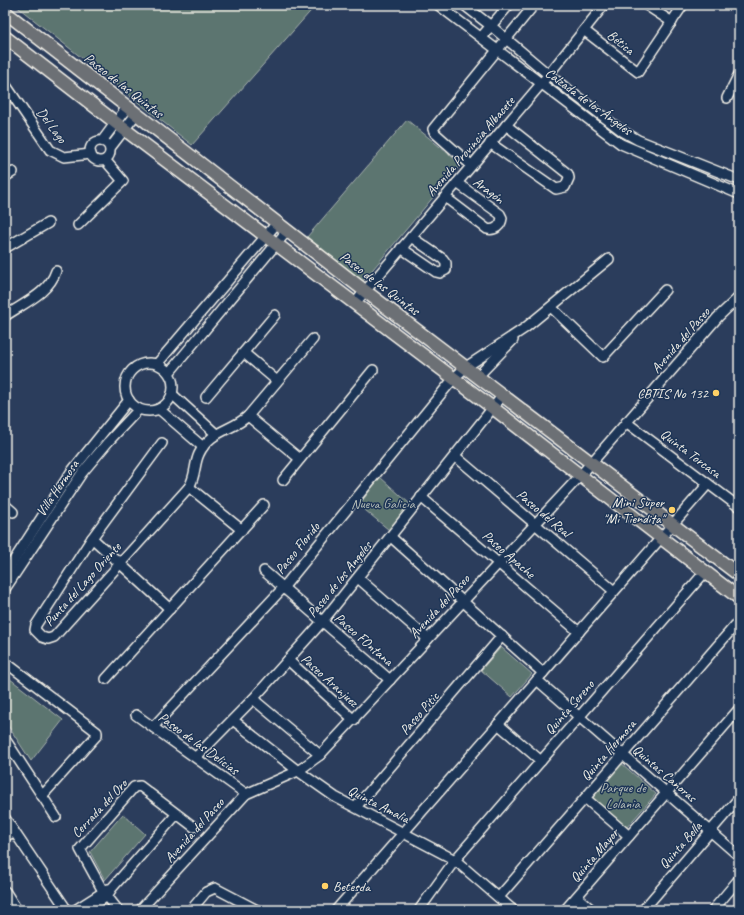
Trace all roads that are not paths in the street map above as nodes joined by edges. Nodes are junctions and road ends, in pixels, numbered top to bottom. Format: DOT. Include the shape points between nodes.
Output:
graph roads {
  1 [pos="438,5"];
  2 [pos="464,5"];
  3 [pos="509,5"];
  4 [pos="534,5"];
  5 [pos="604,5"];
  6 [pos="646,5"];
  7 [pos="681,6"];
  8 [pos="5,12"];
  9 [pos="672,22"];
  10 [pos="491,26"];
  11 [pos="585,31"];
  12 [pos="5,36"];
  13 [pos="482,36"];
  14 [pos="506,38"];
  15 [pos="498,49"];
  16 [pos="739,74"];
  17 [pos="549,75"];
  18 [pos="5,84"];
  19 [pos="541,84"];
  20 [pos="727,98"];
  21 [pos="132,110"];
  22 [pos="506,125"];
  23 [pos="120,126"];
  24 [pos="102,141"];
  25 [pos="490,143"];
  26 [pos="110,148"];
  27 [pos="91,154"];
  28 [pos="105,160"];
  29 [pos="471,165"];
  30 [pos="13,172"];
  31 [pos="5,177"];
  32 [pos="739,180"];
  33 [pos="456,183"];
  34 [pos="739,194"];
  35 [pos="444,197"];
  36 [pos="48,223"];
  37 [pos="277,223"];
  38 [pos="78,225"];
  39 [pos="287,231"];
  40 [pos="411,237"];
  41 [pos="271,240"];
  42 [pos="5,248"];
  43 [pos="401,248"];
  44 [pos="609,259"];
  45 [pos="56,271"];
  46 [pos="665,290"];
  47 [pos="365,291"];
  48 [pos="739,297"];
  49 [pos="355,303"];
  50 [pos="551,307"];
  51 [pos="275,315"];
  52 [pos="5,316"];
  53 [pos="525,328"];
  54 [pos="313,339"];
  55 [pos="244,353"];
  56 [pos="157,364"];
  57 [pos="466,367"];
  58 [pos="373,370"];
  59 [pos="169,373"];
  60 [pos="478,376"];
  61 [pos="454,378"];
  62 [pos="277,381"];
  63 [pos="172,394"];
  64 [pos="503,395"];
  65 [pos="206,397"];
  66 [pos="129,400"];
  67 [pos="493,408"];
  68 [pos="139,409"];
  69 [pos="159,409"];
  70 [pos="248,416"];
  71 [pos="626,422"];
  72 [pos="216,434"];
  73 [pos="162,443"];
  74 [pos="203,447"];
  75 [pos="455,456"];
  76 [pos="300,459"];
  77 [pos="591,463"];
  78 [pos="580,476"];
  79 [pos="283,480"];
  80 [pos="708,484"];
  81 [pos="190,487"];
  82 [pos="421,497"];
  83 [pos="264,505"];
  84 [pos="5,506"];
  85 [pos="739,507"];
  86 [pos="13,512"];
  87 [pos="535,524"];
  88 [pos="672,524"];
  89 [pos="242,530"];
  90 [pos="391,537"];
  91 [pos="92,538"];
  92 [pos="661,538"];
  93 [pos="498,563"];
  94 [pos="120,564"];
  95 [pos="264,571"];
  96 [pos="705,572"];
  97 [pos="5,574"];
  98 [pos="739,575"];
  99 [pos="358,578"];
  100 [pos="283,588"];
  101 [pos="5,589"];
  102 [pos="614,591"];
  103 [pos="739,598"];
  104 [pos="463,601"];
  105 [pos="170,609"];
  106 [pos="739,621"];
  107 [pos="322,622"];
  108 [pos="578,632"];
  109 [pos="502,636"];
  110 [pos="428,639"];
  111 [pos="288,660"];
  112 [pos="5,662"];
  113 [pos="540,676"];
  114 [pos="106,679"];
  115 [pos="390,680"];
  116 [pos="253,699"];
  117 [pos="739,709"];
  118 [pos="136,715"];
  119 [pos="579,717"];
  120 [pos="233,720"];
  121 [pos="354,720"];
  122 [pos="498,724"];
  123 [pos="153,727"];
  124 [pos="7,746"];
  125 [pos="320,755"];
  126 [pos="623,755"];
  127 [pos="196,757"];
  128 [pos="541,761"];
  129 [pos="298,771"];
  130 [pos="667,793"];
  131 [pos="246,794"];
  132 [pos="42,796"];
  133 [pos="585,798"];
  134 [pos="739,798"];
  135 [pos="356,807"];
  136 [pos="176,815"];
  137 [pos="56,817"];
  138 [pos="6,821"];
  139 [pos="194,827"];
  140 [pos="14,831"];
  141 [pos="711,831"];
  142 [pos="404,832"];
  143 [pos="629,836"];
  144 [pos="5,837"];
  145 [pos="739,856"];
  146 [pos="455,860"];
  147 [pos="739,879"];
  148 [pos="5,891"];
  149 [pos="107,892"];
  150 [pos="499,897"];
  151 [pos="577,897"];
  152 [pos="17,910"];
  153 [pos="67,910"];
  154 [pos="75,910"];
  155 [pos="88,910"];
  156 [pos="118,910"];
  157 [pos="140,910"];
  158 [pos="191,910"];
  159 [pos="257,910"];
  160 [pos="336,910"];
  161 [pos="419,910"];
  162 [pos="513,910"];
  163 [pos="565,910"];
  164 [pos="592,910"];
  165 [pos="643,910"];
  166 [pos="713,910"];
  1 -- 13 [label="street, Calzada de los Ángeles"];
  2 -- 10 [label="street, Calzada de los Ángeles"];
  3 -- 10 [label="street"];
  4 -- 14 [label="street"];
  5 -- 11 [label="street, Avenida Provincia Albacete"];
  6 -- 9 [label="street"];
  7 -- 9 [label="street"];
  8 -- 21 [label="main road, Paseo de las Quintas"];
  9 -- 11 [label="street, Bética" via="640,71 636,72"];
  10 -- 13 [label="street"];
  10 -- 14 [label="street, Calzada de los Ángeles"];
  11 -- 17 [label="street, Avenida Provincia Albacete"];
  12 -- 23 [label="main road"];
  13 -- 15 [label="street, Calzada de los Ángeles"];
  14 -- 15 [label="street"];
  14 -- 17 [label="street, Calzada de los Ángeles"];
  15 -- 19 [label="street, Calzada de los Ángeles"];
  15 -- 29 [label="street" via="433,129 434,133"];
  16 -- 20 [label="street"];
  17 -- 19 [label="street, Avenida Provincia Albacete"];
  17 -- 32 [label="street, Calzada de los Ángeles" via="629,135"];
  18 -- 27 [label="street, Del Lago" via="50,150 64,157"];
  19 -- 22 [label="street, Avenida Provincia Albacete"];
  19 -- 34 [label="street, Calzada de los Ángeles" via="621,144"];
  21 -- 23 [label="street"];
  21 -- 37 [label="main road, Paseo de las Quintas"];
  22 -- 25 [label="street, Avenida Provincia Albacete"];
  22 -- 25 [label="street" via="568,174 565,187 556,189"];
  23 -- 24 [label="street"];
  23 -- 26 [label="street"];
  23 -- 41 [label="main road"];
  24 -- 26 [label="street"];
  24 -- 27 [label="street" via="95,143 90,150"];
  25 -- 29 [label="street, Avenida Provincia Albacete"];
  26 -- 28 [label="street" via="110,155"];
  27 -- 28 [label="street" via="96,160"];
  28 -- 38 [label="street" via="123,181"];
  29 -- 33 [label="street, Avenida Provincia Albacete"];
  30 -- 31 [label="street"];
  33 -- 35 [label="street, Avenida Provincia Albacete"];
  33 -- 35 [label="street, Aragón" via="500,214 502,218 498,226 491,230 487,229"];
  35 -- 40 [label="street, Avenida Provincia Albacete"];
  36 -- 42 [label="street"];
  37 -- 39 [label="main road, Paseo de las Quintas"];
  37 -- 41 [label="street"];
  39 -- 41 [label="street"];
  39 -- 47 [label="main road, Paseo de las Quintas"];
  40 -- 43 [label="street, Avenida Provincia Albacete"];
  40 -- 43 [label="street" via="443,259 446,270 436,272"];
  41 -- 49 [label="main road"];
  41 -- 56 [label="street"];
  41 -- 59 [label="street"];
  43 -- 47 [label="street, Avenida Provincia Albacete"];
  44 -- 50 [label="street"];
  45 -- 52 [label="street" via="53,281 46,289"];
  46 -- 50 [label="street" via="603,357"];
  47 -- 49 [label="street, Avenida Provincia Albacete"];
  47 -- 57 [label="main road, Paseo de las Quintas"];
  48 -- 71 [label="street, Avenida del Paseo" via="718,317"];
  49 -- 61 [label="main road"];
  50 -- 53 [label="street"];
  51 -- 55 [label="street"];
  53 -- 57 [label="street, Paseo Florido"];
  53 -- 60 [label="street"];
  54 -- 62 [label="street"];
  55 -- 62 [label="street"];
  55 -- 65 [label="street"];
  56 -- 59 [label="street"];
  56 -- 66 [label="street" via="146,363 132,370 125,385"];
  57 -- 60 [label="main road, Paseo de las Quintas"];
  57 -- 61 [label="street, Paseo Florido"];
  58 -- 76 [label="street"];
  59 -- 63 [label="street" via="173,383"];
  60 -- 64 [label="main road, Paseo de las Quintas"];
  61 -- 67 [label="main road"];
  61 -- 100 [label="street, Paseo Florido"];
  62 -- 70 [label="street"];
  63 -- 69 [label="street" via="167,403"];
  63 -- 72 [label="street"];
  64 -- 67 [label="street, Paseo de los Angeles"];
  64 -- 77 [label="main road, Paseo de las Quintas"];
  66 -- 68 [label="street"];
  66 -- 97 [label="street, Villa Hermosa" via="71,472"];
  67 -- 75 [label="street, Paseo de los Angeles"];
  67 -- 78 [label="main road"];
  68 -- 69 [label="street"];
  68 -- 101 [label="street, Villa Hermosa" via="82,474"];
  69 -- 74 [label="street"];
  70 -- 72 [label="street" via="238,424"];
  70 -- 76 [label="street"];
  71 -- 77 [label="street, Avenida del Paseo"];
  71 -- 80 [label="street, Quinta Torcasa"];
  72 -- 74 [label="street"];
  73 -- 91 [label="street, Punta del Lago Oriente"];
  74 -- 81 [label="street, Punta del Lago Oriente"];
  75 -- 82 [label="street, Paseo de los Angeles"];
  75 -- 87 [label="street, Paseo del Real"];
  76 -- 79 [label="street"];
  77 -- 78 [label="street, Avenida del Paseo"];
  77 -- 88 [label="main road, Paseo de las Quintas"];
  78 -- 87 [label="street, Avenida del Paseo"];
  78 -- 92 [label="main road"];
  80 -- 85 [label="street, Quinta Torcasa"];
  80 -- 88 [label="street"];
  81 -- 89 [label="street"];
  81 -- 94 [label="street, Punta del Lago Oriente"];
  82 -- 90 [label="street, Paseo de los Angeles"];
  82 -- 93 [label="street, Paseo Apache"];
  83 -- 89 [label="street"];
  84 -- 86 [label="street"];
  87 -- 93 [label="street, Avenida del Paseo"];
  87 -- 102 [label="street, Paseo del Real"];
  88 -- 92 [label="street"];
  88 -- 98 [label="main road, Paseo de las Quintas"];
  89 -- 105 [label="street"];
  90 -- 99 [label="street, Paseo de los Angeles"];
  90 -- 104 [label="street, Quintas Canoras"];
  91 -- 94 [label="street"];
  91 -- 94 [label="street, Punta del Lago Oriente" via="36,625 38,634 48,639 54,637"];
  92 -- 96 [label="main road"];
  92 -- 102 [label="street"];
  93 -- 104 [label="street, Avenida del Paseo"];
  93 -- 108 [label="street, Paseo Apache"];
  94 -- 105 [label="street"];
  95 -- 100 [label="street, Paseo FOntana"];
  96 -- 103 [label="main road"];
  96 -- 119 [label="street, Quinta Sereno"];
  99 -- 107 [label="street, Paseo de los Angeles"];
  99 -- 110 [label="street"];
  100 -- 107 [label="street, Paseo FOntana"];
  100 -- 123 [label="street, Paseo Florido"];
  102 -- 108 [label="street"];
  104 -- 109 [label="street, Quintas Canoras"];
  104 -- 110 [label="street, Avenida del Paseo"];
  105 -- 114 [label="street"];
  106 -- 126 [label="street, Quinta Hermosa"];
  107 -- 111 [label="street, Paseo de los Angeles"];
  107 -- 115 [label="street, Paseo FOntana"];
  108 -- 113 [label="street"];
  109 -- 113 [label="street, Quintas Canoras"];
  109 -- 135 [label="street, Paseo Pitic"];
  110 -- 115 [label="street, Avenida del Paseo"];
  111 -- 116 [label="street, Paseo de los Angeles"];
  111 -- 121 [label="street, Paseo Aranjuez"];
  112 -- 132 [label="street" via="97,732"];
  113 -- 119 [label="street, Quintas Canoras"];
  113 -- 122 [label="street"];
  115 -- 121 [label="street, Avenida del Paseo"];
  116 -- 120 [label="street, Paseo de los Angeles"];
  116 -- 125 [label="street"];
  117 -- 130 [label="street, Quinta Mayor"];
  118 -- 123 [label="street, Paseo de las Delicias"];
  119 -- 126 [label="street, Quintas Canoras"];
  119 -- 128 [label="street, Quinta Sereno"];
  120 -- 127 [label="street, Paseo de los Angeles"];
  120 -- 129 [label="street, Quinta Amalia"];
  121 -- 125 [label="street, Avenida del Paseo"];
  122 -- 128 [label="street"];
  122 -- 142 [label="street"];
  123 -- 127 [label="street, Paseo de las Delicias"];
  124 -- 132 [label="street"];
  125 -- 129 [label="street, Avenida del Paseo"];
  126 -- 130 [label="street, Quintas Canoras"];
  126 -- 133 [label="street, Quinta Hermosa"];
  127 -- 131 [label="street, Paseo de las Delicias"];
  128 -- 146 [label="street, Quinta Sereno"];
  129 -- 131 [label="street, Avenida del Paseo"];
  129 -- 135 [label="street, Quinta Amalia" via="335,797"];
  130 -- 141 [label="street, Quintas Canoras"];
  130 -- 143 [label="street, Quinta Mayor"];
  131 -- 157 [label="street, Avenida del Paseo"];
  132 -- 137 [label="street"];
  133 -- 143 [label="street"];
  133 -- 150 [label="street, Quinta Hermosa"];
  134 -- 141 [label="street, Quinta Bella"];
  135 -- 142 [label="street, Quinta Amalia"];
  136 -- 139 [label="street, Cerrada del Oro"];
  136 -- 149 [label="street"];
  136 -- 149 [label="street, Cerrada del Oro" via="136,785 80,848"];
  138 -- 140 [label="street"];
  140 -- 144 [label="street"];
  140 -- 153 [label="street"];
  141 -- 145 [label="street, Quintas Canoras"];
  141 -- 165 [label="street, Quinta Bella"];
  142 -- 146 [label="street, Quinta Amalia"];
  142 -- 160 [label="street"];
  143 -- 151 [label="street, Quinta Mayor"];
  146 -- 150 [label="street, Quinta Amalia"];
  146 -- 161 [label="street, Quinta Sereno"];
  147 -- 166 [label="street"];
  148 -- 152 [label="street"];
  149 -- 154 [label="street"];
  149 -- 155 [label="street"];
  149 -- 156 [label="street, Cerrada del Oro"];
  150 -- 162 [label="street, Quinta Amalia"];
  151 -- 163 [label="street, Quinta Mayor"];
  151 -- 164 [label="street"];
  158 -- 159 [label="street" via="206,892 215,888"];
}
